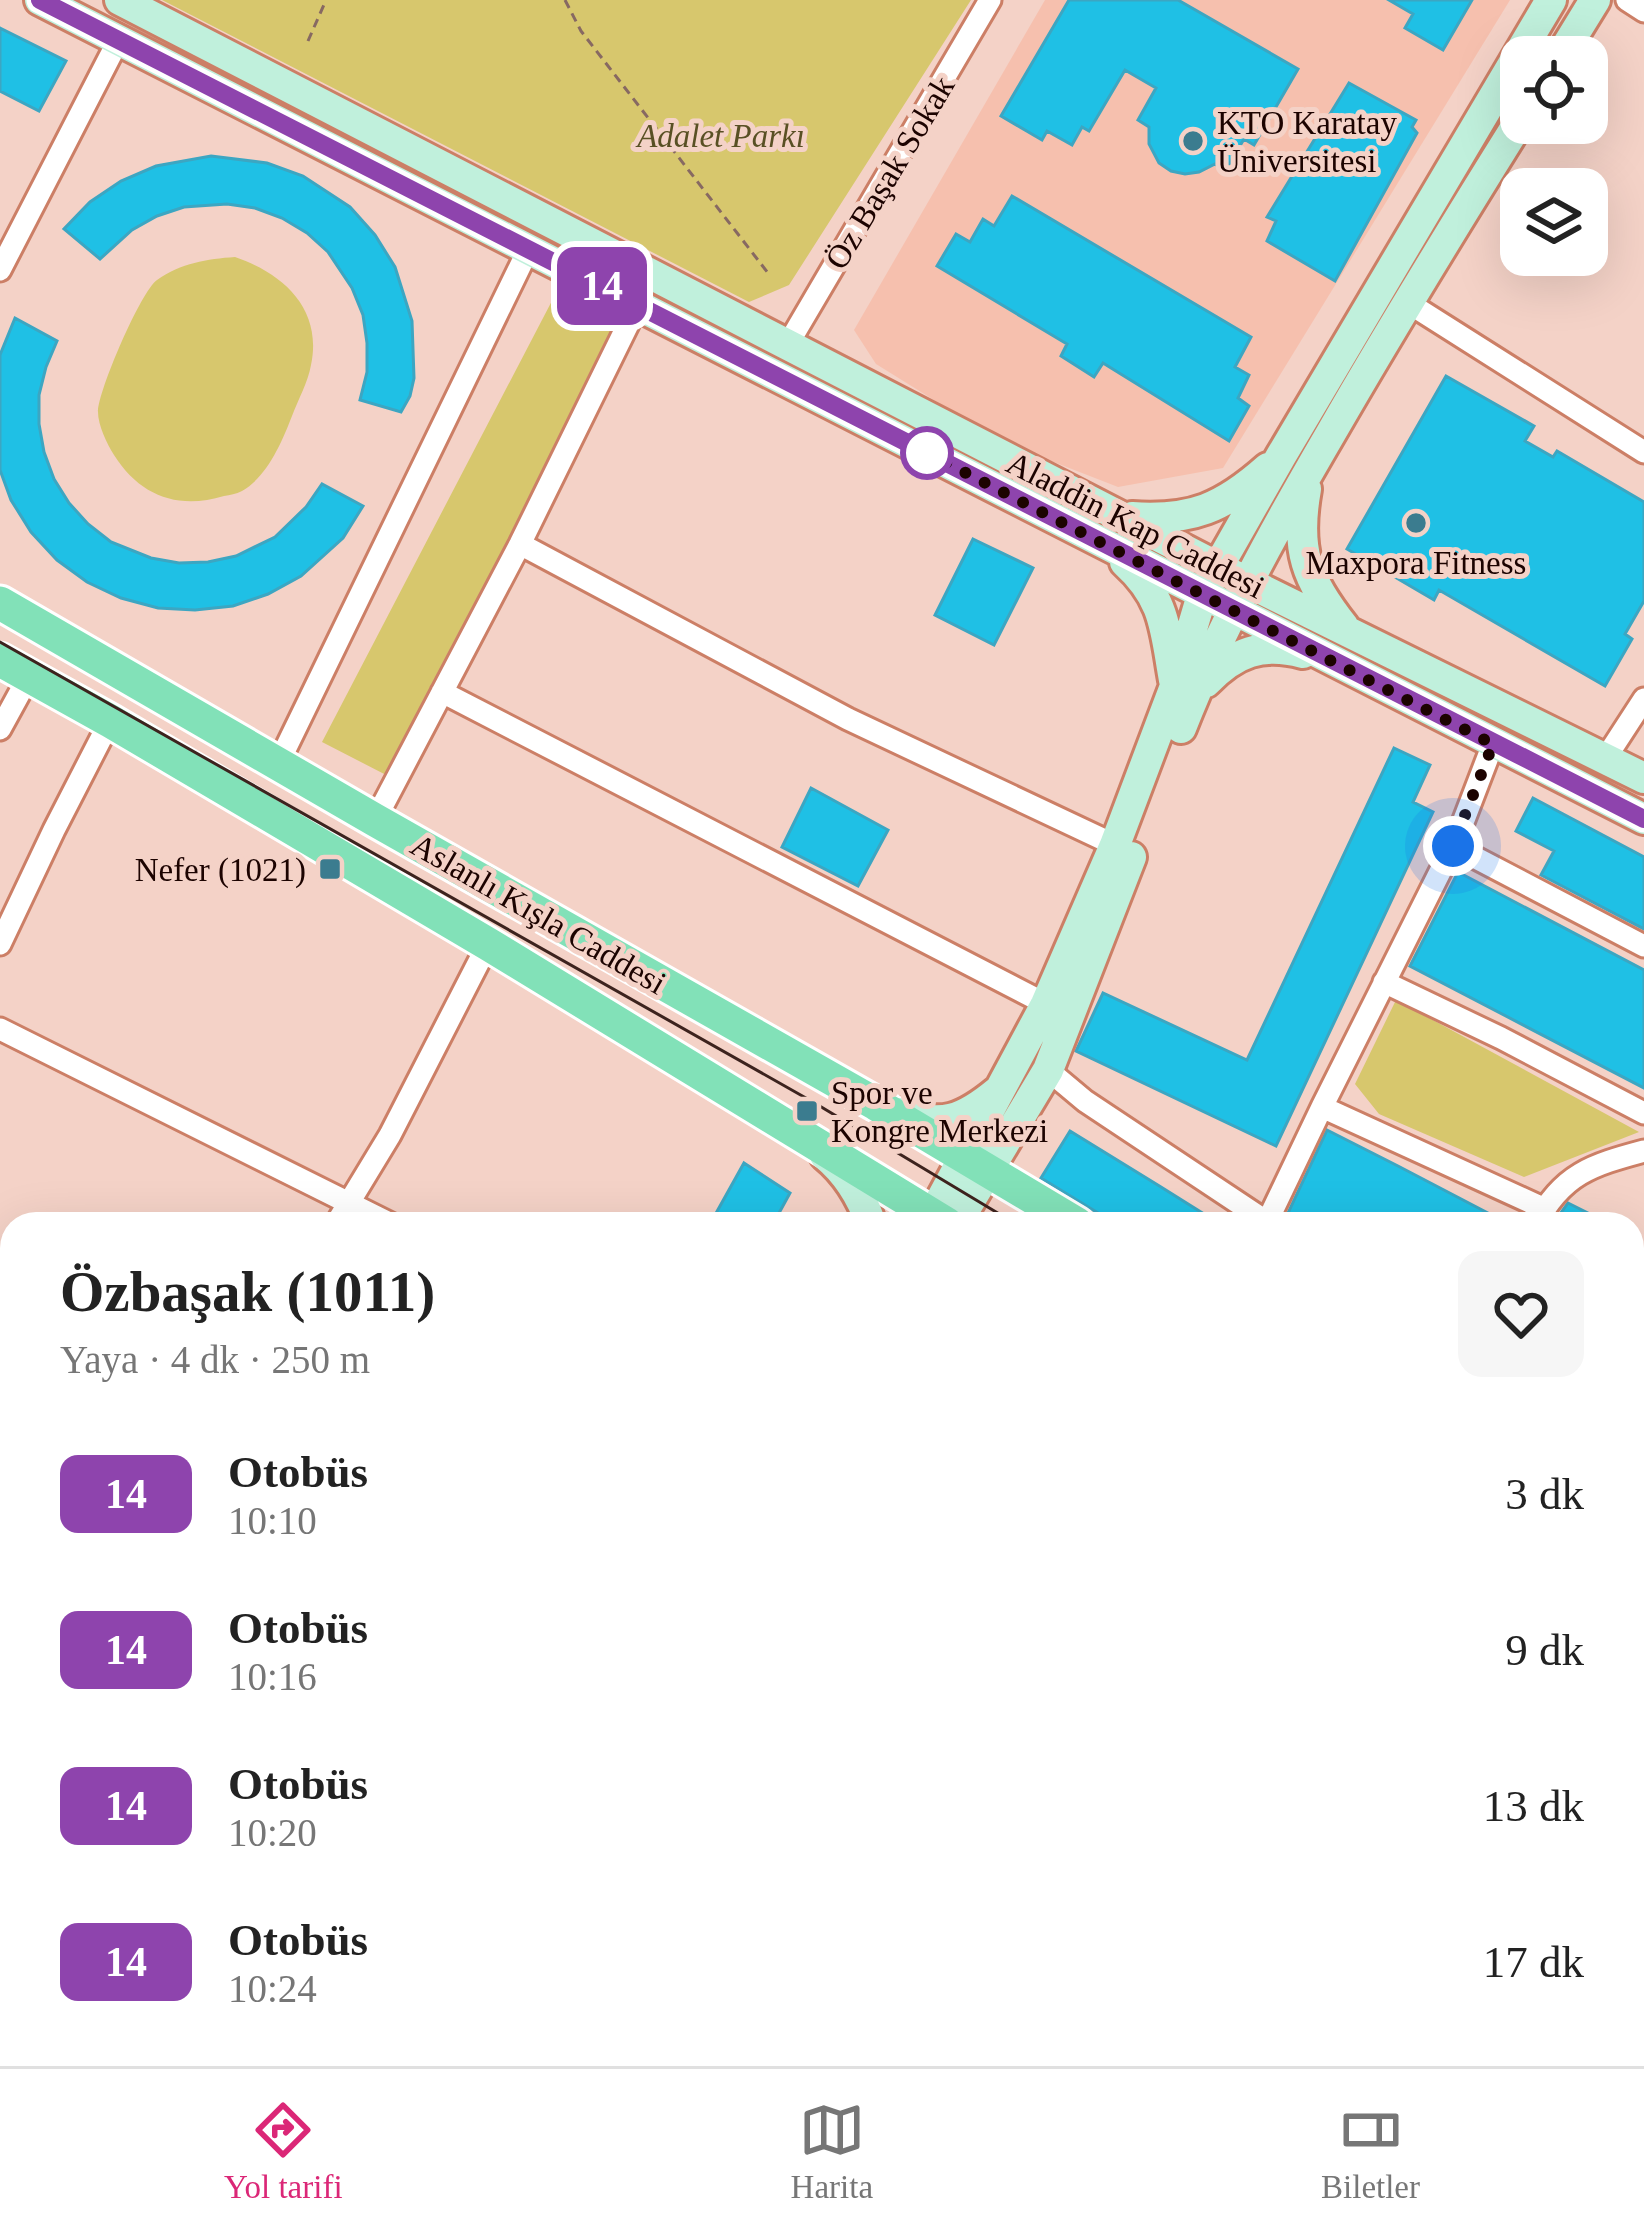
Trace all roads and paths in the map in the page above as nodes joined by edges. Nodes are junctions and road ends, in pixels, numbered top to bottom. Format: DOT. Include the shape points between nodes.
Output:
graph roads {
  1 [pos="40,0"];
  2 [pos="119,0"];
  3 [pos="326,0"];
  4 [pos="565,0"];
  5 [pos="990,0"];
  6 [pos="1551,0"];
  7 [pos="1595,0"];
  8 [pos="1627,0"];
  9 [pos="1644,10"];
  10 [pos="1572,36"];
  11 [pos="118,40"];
  12 [pos="308,41"];
  13 [pos="1505,144"];
  14 [pos="529,248"];
  15 [pos="0,270"];
  16 [pos="768,273"];
  17 [pos="1407,302"];
  18 [pos="638,304"];
  19 [pos="788,344"];
  20 [pos="1644,452"];
  21 [pos="1281,456"];
  22 [pos="1309,471"];
  23 [pos="1124,517"];
  24 [pos="520,544"];
  25 [pos="1108,546"];
  26 [pos="1217,566"];
  27 [pos="1247,582"];
  28 [pos="1202,595"];
  29 [pos="0,603"];
  30 [pos="1234,611"];
  31 [pos="1347,631"];
  32 [pos="1332,661"];
  33 [pos="14,668"];
  34 [pos="1185,691"];
  35 [pos="442,692"];
  36 [pos="1644,699"];
  37 [pos="110,722"];
  38 [pos="0,729"];
  39 [pos="1493,744"];
  40 [pos="1605,759"];
  41 [pos="279,762"];
  42 [pos="1644,778"];
  43 [pos="1644,819"];
  44 [pos="375,820"];
  45 [pos="1115,845"];
  46 [pos="1453,846"];
  47 [pos="0,944"];
  48 [pos="488,944"];
  49 [pos="1644,946"];
  50 [pos="1384,982"];
  51 [pos="1046,1004"];
  52 [pos="0,1029"];
  53 [pos="1048,1070"];
  54 [pos="1002,1088"];
  55 [pos="876,1104"];
  56 [pos="1322,1107"];
  57 [pos="1644,1113"];
  58 [pos="806,1139"];
  59 [pos="1644,1151"];
  60 [pos="978,1163"];
  61 [pos="349,1201"];
  62 [pos="343,1212"];
  63 [pos="369,1212"];
  64 [pos="867,1212"];
  65 [pos="925,1212"];
  66 [pos="947,1212"];
  67 [pos="1058,1212"];
  68 [pos="1252,1212"];
  69 [pos="1273,1212"];
  70 [pos="1532,1212"];
  71 [pos="1543,1212"];
  1 -- 11 [label="street, Aladdin Kap Caddesi"];
  2 -- 19 [label="street, Aladdin Kap Caddesi"];
  3 -- 12 [label="path"];
  4 -- 16 [label="path" via="581,32"];
  5 -- 19 [label="street, Öz Başak Sokak"];
  6 -- 21 [label="street"];
  7 -- 10 [label="street"];
  8 -- 9 [label="street"];
  11 -- 14 [label="street, Aladdin Kap Caddesi"];
  11 -- 15 [label="street"];
  13 -- 17 [label="street"];
  14 -- 18 [label="street, Aladdin Kap Caddesi"];
  14 -- 41 [label="street"];
  17 -- 20 [label="street"];
  17 -- 22 [label="street"];
  18 -- 24 [label="street"];
  18 -- 25 [label="street, Aladdin Kap Caddesi"];
  19 -- 23 [label="street, Aladdin Kap Caddesi"];
  21 -- 23 [label="street" via="1209,509 1168,520"];
  21 -- 26 [label="street"];
  22 -- 27 [label="street"];
  22 -- 31 [label="street" via="1304,559"];
  23 -- 26 [label="street, Aladdin Kap Caddesi"];
  24 -- 35 [label="street"];
  24 -- 45 [label="street" via="848,719"];
  25 -- 28 [label="street, Aladdin Kap Caddesi"];
  25 -- 34 [label="street" via="1161,608"];
  26 -- 27 [label="street, Aladdin Kap Caddesi"];
  26 -- 28 [label="street"];
  27 -- 30 [label="street"];
  27 -- 31 [label="street, Aladdin Kap Caddesi"];
  28 -- 30 [label="street, Aladdin Kap Caddesi"];
  28 -- 34 [label="street"];
  29 -- 41 [label="main road, Aslanlı Kışla Caddesi"];
  30 -- 32 [label="street, Aladdin Kap Caddesi"];
  30 -- 34 [label="street"];
  31 -- 40 [label="street, Aladdin Kap Caddesi"];
  32 -- 34 [label="street" via="1253,649"];
  32 -- 39 [label="street, Aladdin Kap Caddesi"];
  33 -- 37 [label="main road, Aslanlı Kışla Caddesi"];
  33 -- 38 [label="street"];
  34 -- 45 [label="street"];
  34 -- 53 [label="street"];
  35 -- 44 [label="street"];
  35 -- 51 [label="street"];
  36 -- 40 [label="street"];
  37 -- 47 [label="street"];
  37 -- 48 [label="main road, Aslanlı Kışla Caddesi"];
  39 -- 43 [label="street, Aladdin Kap Caddesi"];
  39 -- 46 [label="street"];
  40 -- 42 [label="street, Aladdin Kap Caddesi"];
  41 -- 44 [label="main road, Aslanlı Kışla Caddesi"];
  44 -- 55 [label="main road, Aslanlı Kışla Caddesi"];
  45 -- 51 [label="street"];
  46 -- 49 [label="street"];
  46 -- 50 [label="street"];
  48 -- 58 [label="main road, Aslanlı Kışla Caddesi"];
  48 -- 61 [label="street"];
  50 -- 56 [label="street"];
  50 -- 57 [label="street"];
  51 -- 54 [label="street"];
  52 -- 61 [label="street"];
  53 -- 60 [label="street"];
  53 -- 68 [label="street"];
  54 -- 55 [label="street" via="973,1112 945,1120"];
  54 -- 60 [label="street"];
  55 -- 60 [label="main road, Aslanlı Kışla Caddesi"];
  56 -- 69 [label="street"];
  56 -- 70 [label="street"];
  58 -- 64 [label="street" via="839,1166"];
  58 -- 65 [label="main road, Aslanlı Kışla Caddesi"];
  59 -- 71 [label="street" via="1564,1182"];
  60 -- 66 [label="street"];
  60 -- 67 [label="main road, Aslanlı Kışla Caddesi"];
  61 -- 62 [label="street"];
  61 -- 63 [label="street"];
}
